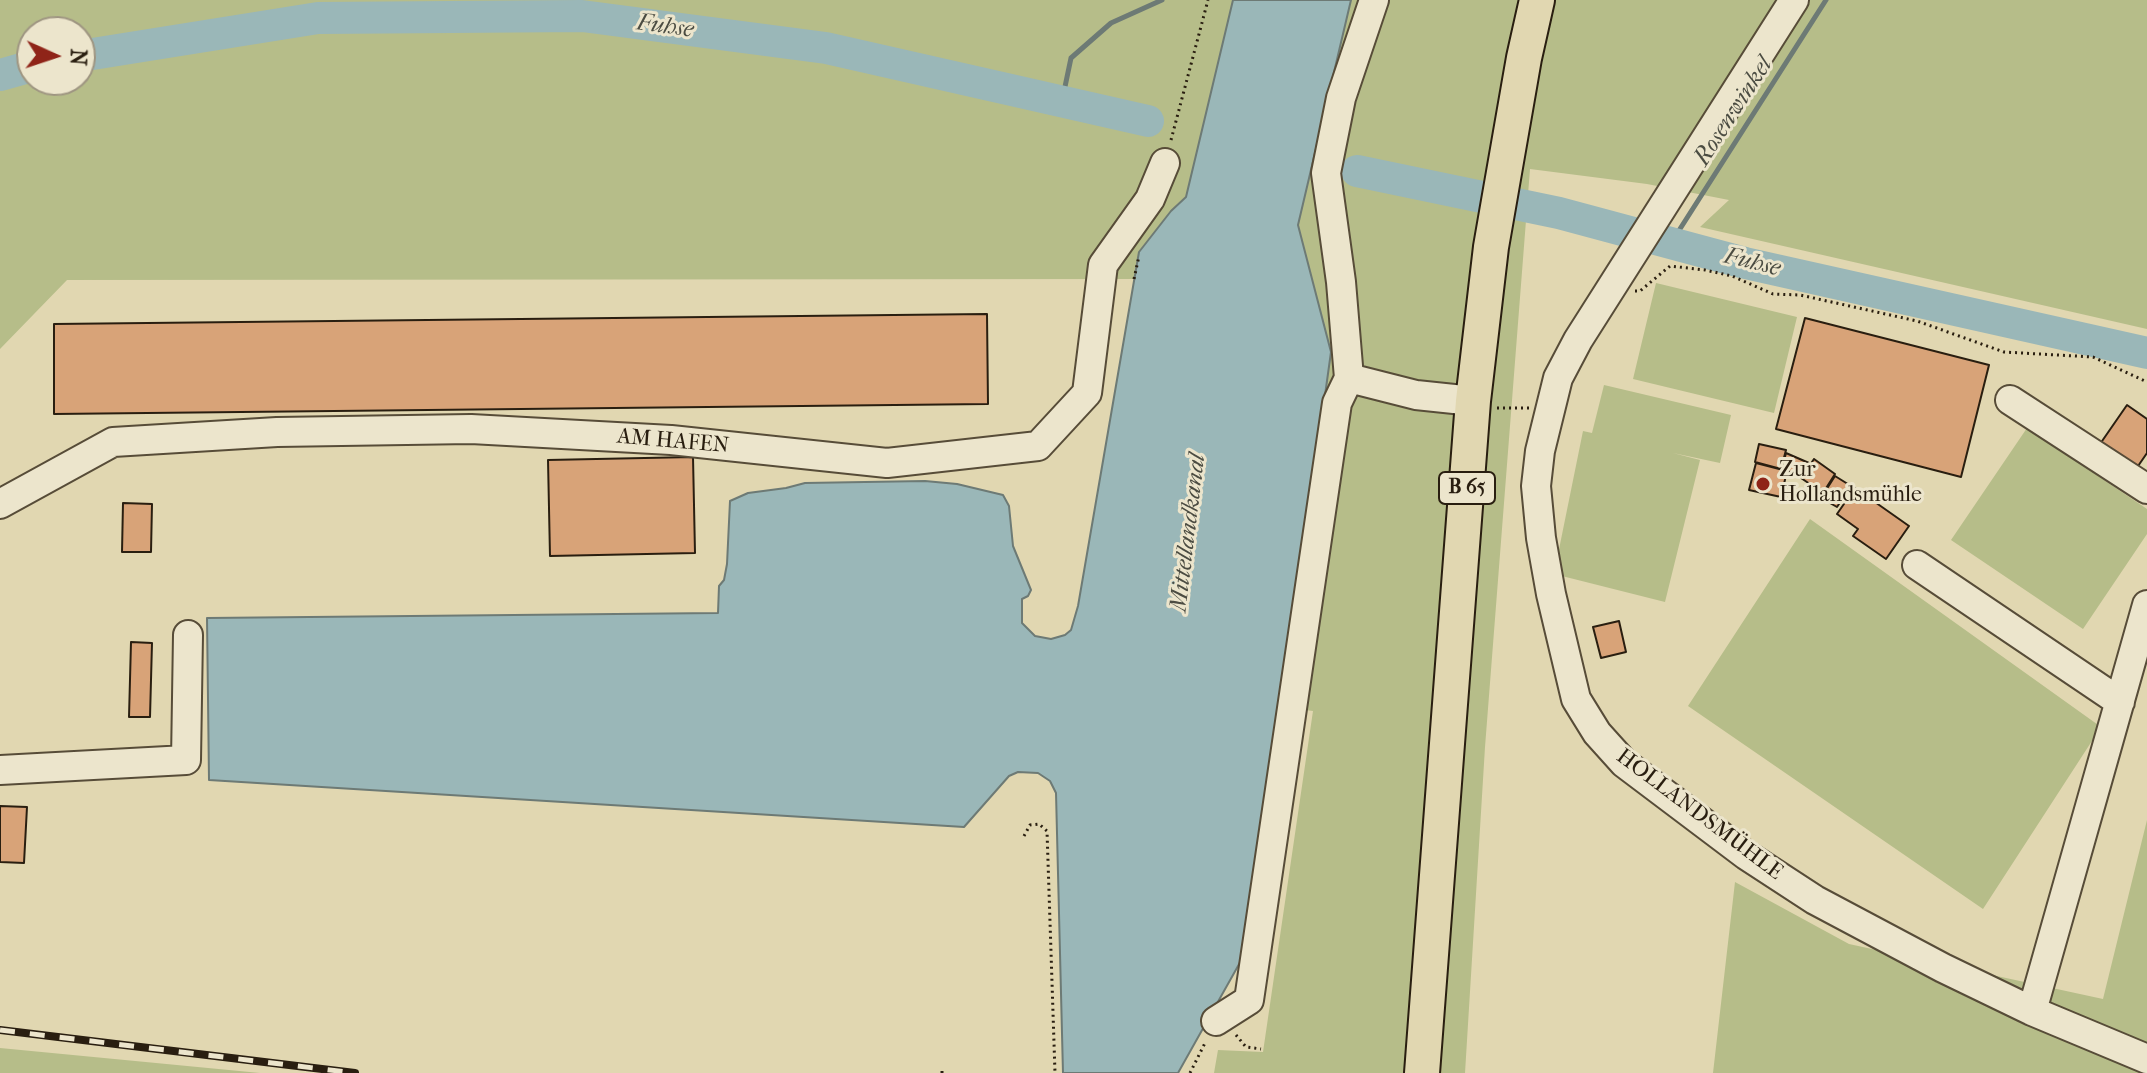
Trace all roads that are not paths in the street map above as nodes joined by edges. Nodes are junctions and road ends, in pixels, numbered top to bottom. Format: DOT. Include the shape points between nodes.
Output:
graph roads {
  1 [pos="1374,0"];
  2 [pos="1537,0"];
  3 [pos="1794,0"];
  4 [pos="1165,163"];
  5 [pos="1349,378"];
  6 [pos="2010,400"];
  7 [pos="1473,401"];
  8 [pos="2147,489"];
  9 [pos="0,504"];
  10 [pos="1917,565"];
  11 [pos="2147,605"];
  12 [pos="188,635"];
  13 [pos="2120,702"];
  14 [pos="0,770"];
  15 [pos="1428,993"];
  16 [pos="2032,1011"];
  17 [pos="1222,1017"];
  18 [pos="2147,1059"];
  19 [pos="1413,1073"];
  20 [pos="1422,1073"];
  1 -- 5 [label="street" via="1341,98 1326,173"];
  2 -- 7 [label="main road, B 65" via="1491,247"];
  3 -- 16 [label="street, HOLLANDSMÜHLE" via="1669,195 1630,283 1578,340 1558,378 1536,486 1551,594 1576,699 1624,763 1815,900"];
  4 -- 9 [label="street, AM HAFEN" via="1150,199 1103,265 1087,393 1038,446 887,463 671,440 471,429 277,432 113,442"];
  5 -- 7 [label="street" via="1416,395"];
  5 -- 17 [label="street" via="1337,403 1249,1000"];
  6 -- 8 [label="street"];
  7 -- 15 [label="main road, B 65"];
  10 -- 13 [label="street"];
  11 -- 13 [label="street"];
  12 -- 14 [label="street" via="186,760"];
  13 -- 16 [label="street"];
  15 -- 19 [label="main road"];
  15 -- 20 [label="main road, B 65"];
  16 -- 18 [label="street, HOLLANDSMÜHLE"];
}
